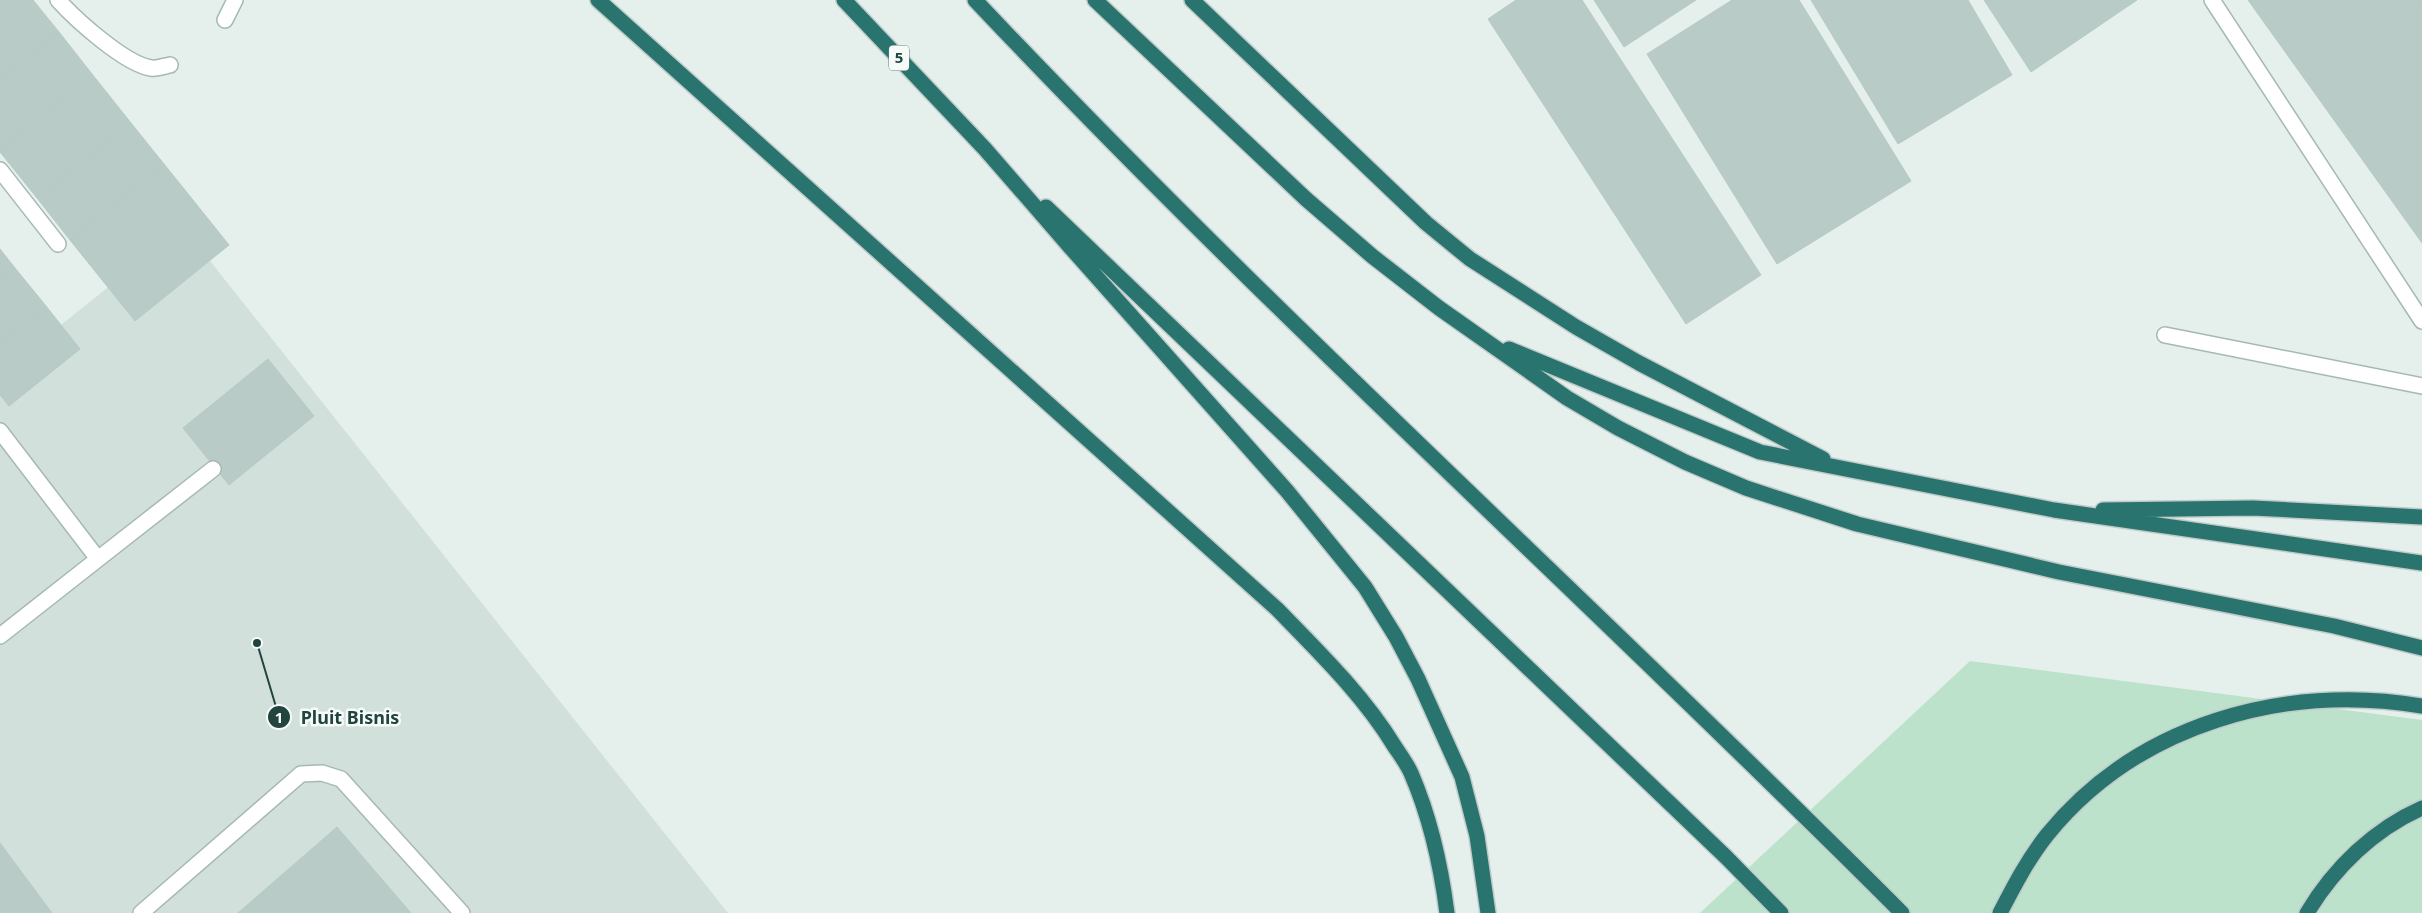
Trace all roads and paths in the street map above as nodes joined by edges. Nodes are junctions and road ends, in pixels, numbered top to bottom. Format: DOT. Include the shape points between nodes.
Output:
graph roads {
  1 [pos="58,0"];
  2 [pos="235,0"];
  3 [pos="598,0"];
  4 [pos="844,0"];
  5 [pos="975,0"];
  6 [pos="1095,0"];
  7 [pos="1192,0"];
  8 [pos="2212,0"];
  9 [pos="225,20"];
  10 [pos="170,65"];
  11 [pos="985,149"];
  12 [pos="0,170"];
  13 [pos="58,244"];
  14 [pos="2422,321"];
  15 [pos="2165,335"];
  16 [pos="1487,340"];
  17 [pos="2422,386"];
  18 [pos="0,431"];
  19 [pos="1837,466"];
  20 [pos="213,470"];
  21 [pos="2054,510"];
  22 [pos="2422,517"];
  23 [pos="98,559"];
  24 [pos="2422,563"];
  25 [pos="0,636"];
  26 [pos="2422,648"];
  27 [pos="2422,706"];
  28 [pos="2422,808"];
  29 [pos="1488,912"];
  30 [pos="141,913"];
  31 [pos="462,913"];
  32 [pos="1447,913"];
  33 [pos="1781,913"];
  34 [pos="1902,913"];
  35 [pos="2000,913"];
  36 [pos="2307,913"];
  1 -- 10 [label="lane" via="79,22 133,61 152,68"];
  2 -- 9 [label="lane"];
  3 -- 32 [label="highway" via="1277,609 1330,664 1383,727 1411,772 1431,833"];
  4 -- 11 [label="highway, 5"];
  5 -- 34 [label="highway" via="1334,363 1782,792"];
  6 -- 16 [label="highway" via="1306,199 1372,256"];
  7 -- 19 [label="highway" via="1426,223 1470,259 1576,328"];
  8 -- 14 [label="lane"];
  11 -- 29 [label="highway" via="1287,491 1365,588 1418,679 1462,777 1477,836"];
  11 -- 33 [label="highway"];
  12 -- 13 [label="lane"];
  15 -- 17 [label="lane"];
  16 -- 19 [label="highway" via="1760,452"];
  16 -- 26 [label="highway" via="1567,398 1618,428 1746,488 1857,524 2059,572 2334,626"];
  18 -- 23 [label="lane"];
  19 -- 21 [label="highway"];
  20 -- 23 [label="lane"];
  21 -- 22 [label="highway" via="2253,508"];
  21 -- 24 [label="highway"];
  23 -- 25 [label="lane"];
  27 -- 35 [label="highway" via="2374,700 2279,704 2219,718 2158,745 2112,773 2068,813 2029,862"];
  28 -- 36 [label="highway" via="2380,831 2361,846 2322,889"];
  30 -- 31 [label="lane" via="301,774 322,773 341,779"];
}
